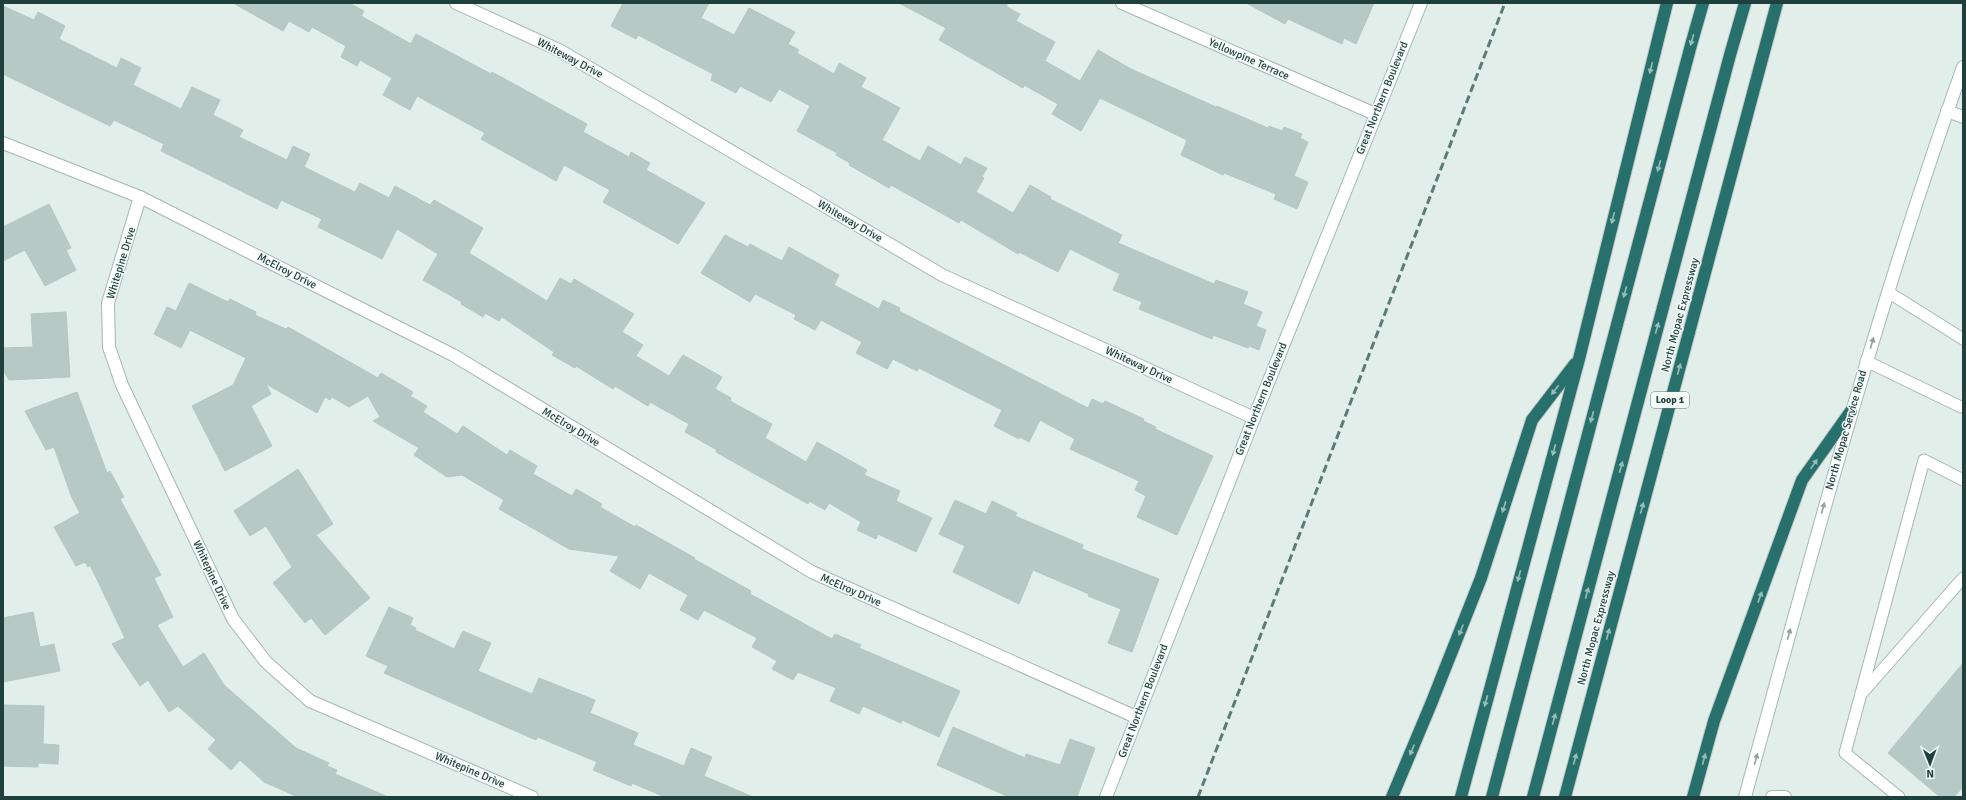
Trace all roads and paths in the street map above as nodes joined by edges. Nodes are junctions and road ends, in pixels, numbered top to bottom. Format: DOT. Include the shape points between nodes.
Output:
graph roads {
  1 [pos="456,3"];
  2 [pos="1122,3"];
  3 [pos="1421,3"];
  4 [pos="1667,3"];
  5 [pos="1703,3"];
  6 [pos="1745,3"];
  7 [pos="1777,3"];
  8 [pos="1963,67"];
  9 [pos="1947,111"];
  10 [pos="1375,114"];
  11 [pos="1963,117"];
  12 [pos="3,143"];
  13 [pos="140,197"];
  14 [pos="1888,292"];
  15 [pos="1963,339"];
  16 [pos="1579,358"];
  17 [pos="1866,361"];
  18 [pos="1961,407"];
  19 [pos="1851,411"];
  20 [pos="1254,418"];
  21 [pos="1963,480"];
  22 [pos="1963,578"];
  23 [pos="1861,694"];
  24 [pos="1136,717"];
  25 [pos="532,797"];
  26 [pos="1106,797"];
  27 [pos="1392,797"];
  28 [pos="1461,797"];
  29 [pos="1492,797"];
  30 [pos="1533,797"];
  31 [pos="1565,797"];
  32 [pos="1693,797"];
  33 [pos="1745,797"];
  34 [pos="1772,797"];
  35 [pos="1785,797"];
  36 [pos="1899,797"];
  1 -- 20 [label="street, Whiteway Drive" via="559,50 942,275"];
  2 -- 10 [label="street, Yellowpine Terrace"];
  3 -- 10 [label="street, Great Northern Boulevard"];
  4 -- 16 [label="highway, one-way"];
  5 -- 29 [label="highway, one-way"];
  30 -- 6 [label="highway, one-way"];
  31 -- 7 [label="highway, North Mopac Expressway / Loop 1, one-way"];
  8 -- 9 [label="street, North Mopac Service Road"];
  9 -- 11 [label="street"];
  9 -- 14 [label="street, North Mopac Service Road"];
  10 -- 20 [label="street, Great Northern Boulevard"];
  12 -- 13 [label="street, McElroy Drive"];
  13 -- 24 [label="street, McElroy Drive" via="453,355 812,572"];
  13 -- 25 [label="street, Whitepine Drive" via="108,303 109,347 122,385 233,619 266,662 310,702"];
  14 -- 15 [label="lane"];
  17 -- 14 [label="street, North Mopac Service Road, one-way"];
  16 -- 27 [label="highway, one-way" via="1532,420 1481,578 1432,704"];
  16 -- 28 [label="highway, one-way"];
  17 -- 18 [label="lane"];
  17 -- 19 [label="street, North Mopac Service Road"];
  32 -- 19 [label="highway, one-way" via="1714,721 1802,480"];
  33 -- 19 [label="street, North Mopac Service Road, one-way"];
  20 -- 24 [label="street, Great Northern Boulevard"];
  21 -- 23 [label="lane" via="1924,460"];
  22 -- 23 [label="lane"];
  23 -- 36 [label="lane" via="1845,753"];
  24 -- 26 [label="street, Great Northern Boulevard"];
  34 -- 35 [label="street"];
}
